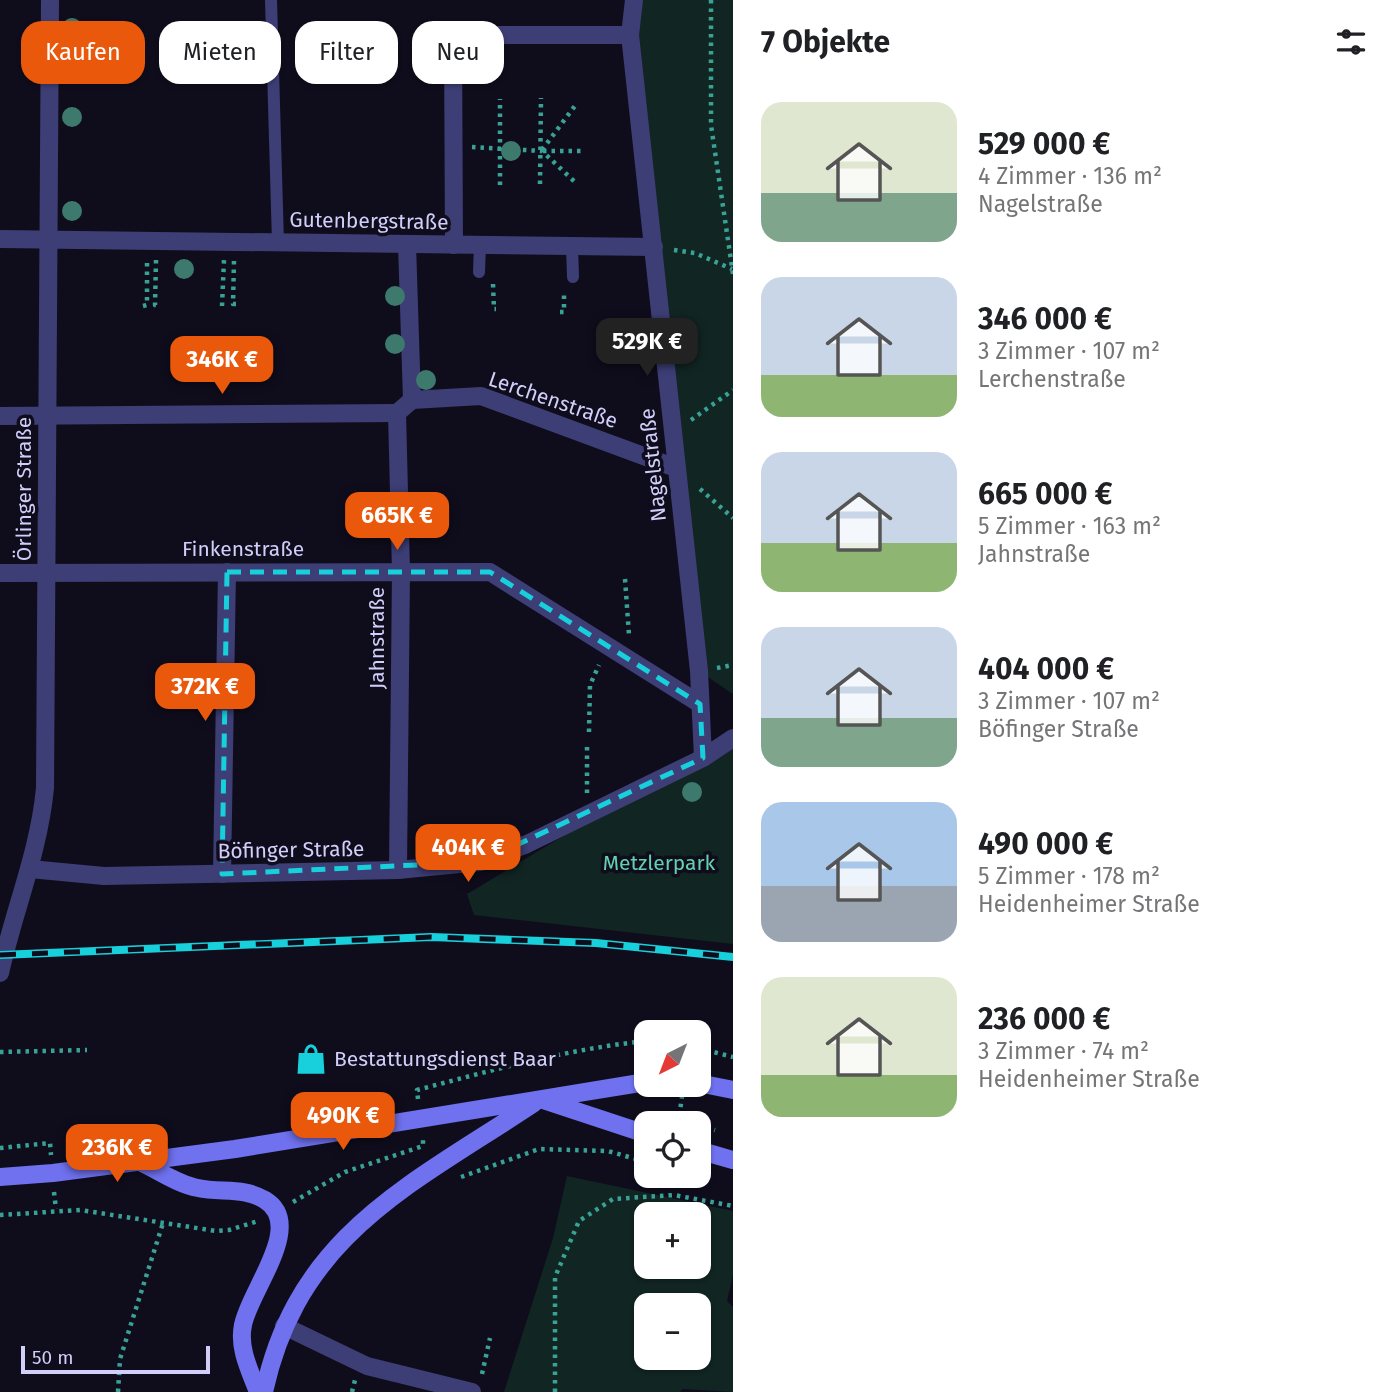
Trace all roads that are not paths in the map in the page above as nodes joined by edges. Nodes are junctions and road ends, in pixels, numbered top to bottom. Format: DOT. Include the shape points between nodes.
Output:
graph roads {
  1 [pos="50,0"];
  2 [pos="271,0"];
  3 [pos="634,0"];
  4 [pos="630,35"];
  5 [pos="0,239"];
  6 [pos="50,239"];
  7 [pos="278,243"];
  8 [pos="407,244"];
  9 [pos="454,245"];
  10 [pos="480,245"];
  11 [pos="572,246"];
  12 [pos="654,247"];
  13 [pos="479,272"];
  14 [pos="573,277"];
  15 [pos="412,400"];
  16 [pos="397,413"];
  17 [pos="0,416"];
  18 [pos="47,417"];
  19 [pos="676,468"];
  20 [pos="227,572"];
  21 [pos="401,572"];
  22 [pos="0,573"];
  23 [pos="46,573"];
  24 [pos="700,704"];
  25 [pos="733,738"];
  26 [pos="703,758"];
  27 [pos="30,869"];
  28 [pos="398,870"];
  29 [pos="222,874"];
  30 [pos="0,972"];
  31 [pos="634,1084"];
  32 [pos="711,1086"];
  33 [pos="733,1090"];
  34 [pos="540,1099"];
  35 [pos="634,1130"];
  36 [pos="711,1154"];
  37 [pos="733,1160"];
  38 [pos="140,1162"];
  39 [pos="0,1177"];
  40 [pos="284,1326"];
  41 [pos="477,1385"];
  42 [pos="258,1392"];
  43 [pos="264,1392"];
  1 -- 6 [label="street, Örlinger Straße"];
  2 -- 7 [label="lane"];
  3 -- 4 [label="street, Nagelstraße"];
  4 -- 9 [label="street" via="453,36"];
  4 -- 12 [label="street, Nagelstraße"];
  5 -- 6 [label="street, Gutenbergstraße"];
  6 -- 7 [label="street, Gutenbergstraße"];
  6 -- 18 [label="street, Örlinger Straße"];
  7 -- 8 [label="street, Gutenbergstraße"];
  8 -- 9 [label="street, Gutenbergstraße"];
  8 -- 15 [label="street"];
  9 -- 10 [label="street, Gutenbergstraße"];
  10 -- 11 [label="street, Gutenbergstraße"];
  10 -- 13 [label="lane"];
  11 -- 12 [label="street, Gutenbergstraße"];
  11 -- 14 [label="lane"];
  12 -- 19 [label="street, Nagelstraße"];
  15 -- 16 [label="street"];
  15 -- 19 [label="street, Lerchenstraße" via="481,396"];
  16 -- 18 [label="street"];
  16 -- 21 [label="street, Jahnstraße"];
  17 -- 18 [label="street"];
  18 -- 23 [label="street, Örlinger Straße"];
  19 -- 24 [label="street, Nagelstraße"];
  20 -- 21 [label="street, Finkenstraße"];
  20 -- 23 [label="street, Finkenstraße"];
  20 -- 29 [label="street"];
  21 -- 24 [label="street, Finkenstraße" via="490,572"];
  21 -- 28 [label="street, Jahnstraße"];
  22 -- 23 [label="street, Finkenstraße"];
  23 -- 27 [label="street, Örlinger Straße" via="44,788 42,821"];
  24 -- 26 [label="street, Nagelstraße"];
  25 -- 26 [label="street, Böfinger Straße"];
  26 -- 28 [label="street, Böfinger Straße" via="527,844 480,862"];
  27 -- 29 [label="street, Böfinger Straße" via="104,876"];
  27 -- 30 [label="street, Örlinger Straße"];
  28 -- 29 [label="street, Böfinger Straße"];
  31 -- 34 [label="main road"];
  32 -- 33 [label="main road"];
  34 -- 35 [label="main road"];
  34 -- 38 [label="main road"];
  34 -- 40 [label="main road" via="417,1180 351,1232 314,1274"];
  36 -- 37 [label="main road"];
  38 -- 39 [label="main road"];
  38 -- 42 [label="main road" via="198,1188 248,1193 276,1211 282,1234 243,1326 246,1363"];
  40 -- 41 [label="street" via="367,1366"];
  40 -- 43 [label="main road"];
}
